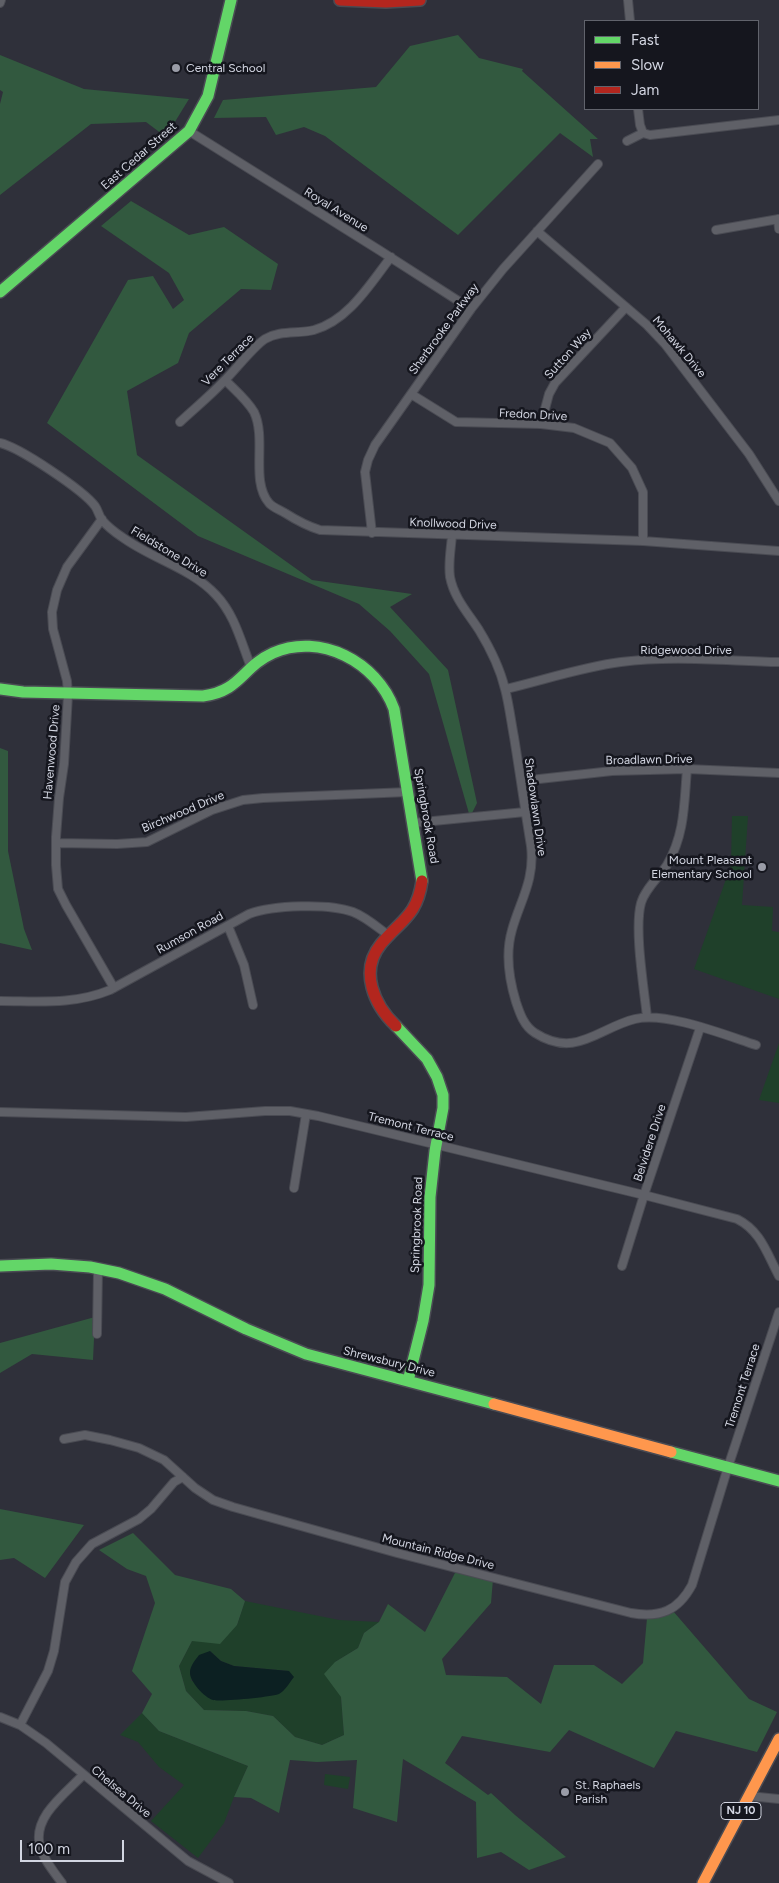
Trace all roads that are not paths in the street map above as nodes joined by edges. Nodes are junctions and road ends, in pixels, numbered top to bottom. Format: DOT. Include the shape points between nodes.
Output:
graph roads {
  1 [pos="232,0"];
  2 [pos="340,0"];
  3 [pos="420,0"];
  4 [pos="628,0"];
  5 [pos="630,20"];
  6 [pos="638,110"];
  7 [pos="779,120"];
  8 [pos="189,131"];
  9 [pos="643,133"];
  10 [pos="627,141"];
  11 [pos="598,164"];
  12 [pos="778,219"];
  13 [pos="779,229"];
  14 [pos="716,230"];
  15 [pos="537,231"];
  16 [pos="390,257"];
  17 [pos="0,292"];
  18 [pos="626,307"];
  19 [pos="471,309"];
  20 [pos="225,380"];
  21 [pos="411,394"];
  22 [pos="180,422"];
  23 [pos="541,424"];
  24 [pos="0,443"];
  25 [pos="779,501"];
  26 [pos="102,520"];
  27 [pos="372,532"];
  28 [pos="452,535"];
  29 [pos="643,541"];
  30 [pos="779,545"];
  31 [pos="779,551"];
  32 [pos="779,662"];
  33 [pos="250,667"];
  34 [pos="0,689"];
  35 [pos="506,689"];
  36 [pos="68,693"];
  37 [pos="687,769"];
  38 [pos="779,773"];
  39 [pos="521,781"];
  40 [pos="408,792"];
  41 [pos="525,812"];
  42 [pos="413,823"];
  43 [pos="56,843"];
  44 [pos="228,926"];
  45 [pos="388,936"];
  46 [pos="114,988"];
  47 [pos="0,1001"];
  48 [pos="253,1005"];
  49 [pos="647,1017"];
  50 [pos="700,1028"];
  51 [pos="756,1045"];
  52 [pos="0,1112"];
  53 [pos="306,1114"];
  54 [pos="436,1145"];
  55 [pos="294,1188"];
  56 [pos="644,1195"];
  57 [pos="0,1266"];
  58 [pos="622,1266"];
  59 [pos="98,1269"];
  60 [pos="779,1276"];
  61 [pos="779,1312"];
  62 [pos="97,1334"];
  63 [pos="408,1381"];
  64 [pos="64,1439"];
  65 [pos="728,1467"];
  66 [pos="183,1477"];
  67 [pos="779,1481"];
  68 [pos="0,1717"];
  69 [pos="20,1725"];
  70 [pos="779,1739"];
  71 [pos="83,1775"];
  72 [pos="749,1796"];
  73 [pos="779,1799"];
  74 [pos="62,1883"];
  75 [pos="229,1883"];
  76 [pos="704,1883"];
  1 -- 8 [label="street, East Cedar Street" via="208,96"];
  2 -- 3 [label="street"];
  4 -- 5 [label="street"];
  6 -- 9 [label="street"];
  7 -- 9 [label="street" via="650,135"];
  8 -- 16 [label="street, Royal Avenue"];
  8 -- 17 [label="street, East Cedar Street"];
  9 -- 10 [label="street"];
  11 -- 15 [label="street, Sherbrooke Parkway"];
  12 -- 13 [label="street"];
  12 -- 14 [label="street"];
  15 -- 18 [label="street, Mohawk Drive"];
  15 -- 19 [label="street, Sherbrooke Parkway"];
  16 -- 19 [label="street, Royal Avenue"];
  16 -- 20 [label="street, Vere Terrace" via="357,302 345,312 327,325 313,330 264,339"];
  18 -- 23 [label="street, Sutton Way" via="555,383"];
  18 -- 25 [label="street, Mohawk Drive" via="671,352 749,454"];
  19 -- 21 [label="street, Sherbrooke Parkway"];
  20 -- 22 [label="street, Vere Terrace"];
  20 -- 27 [label="street, Knollwood Drive" via="248,404 258,423 260,482 269,503 307,526 320,530"];
  21 -- 23 [label="street, Fredon Drive" via="456,422"];
  21 -- 27 [label="street, Sherbrooke Parkway" via="368,460 365,472"];
  23 -- 29 [label="street, Fredon Drive" via="574,428 597,436 621,454 632,468 643,492"];
  24 -- 26 [label="street, Fieldstone Drive" via="19,450 78,491 95,506"];
  26 -- 33 [label="street, Fieldstone Drive" via="141,550 193,577 215,594 234,620"];
  26 -- 36 [label="street, Havenwood Drive" via="67,567 52,612"];
  27 -- 28 [label="street, Knollwood Drive"];
  28 -- 29 [label="street, Knollwood Drive"];
  28 -- 35 [label="street, Shadowlawn Drive" via="450,576 455,591 490,649"];
  29 -- 31 [label="street, Knollwood Drive"];
  30 -- 31 [label="street"];
  32 -- 35 [label="street, Ridgewood Drive" via="661,659 622,662"];
  33 -- 36 [label="street, Springbrook Road" via="236,683 212,695"];
  33 -- 40 [label="street, Springbrook Road" via="276,652 312,646 344,655 365,667 390,697"];
  34 -- 36 [label="street, Springbrook Road"];
  35 -- 39 [label="street, Shadowlawn Drive"];
  36 -- 43 [label="street, Havenwood Drive"];
  37 -- 38 [label="street, Broadlawn Drive"];
  37 -- 39 [label="street, Broadlawn Drive" via="612,771"];
  37 -- 49 [label="street" via="683,824 677,846 642,902 639,930"];
  39 -- 41 [label="street, Shadowlawn Drive"];
  40 -- 42 [label="street, Springbrook Road"];
  40 -- 43 [label="street, Birchwood Drive" via="243,800 212,810 147,842"];
  41 -- 42 [label="street"];
  41 -- 49 [label="street, Shadowlawn Drive" via="531,866 528,886 512,930 508,961 520,1015 535,1033 562,1043 577,1043 634,1019"];
  42 -- 45 [label="street, Springbrook Road" via="422,870 421,891 409,916"];
  43 -- 46 [label="street, Havenwood Drive" via="58,889"];
  44 -- 45 [label="street, Rumson Road" via="271,908 315,907 364,917"];
  44 -- 46 [label="street, Rumson Road"];
  44 -- 48 [label="street" via="244,965"];
  45 -- 54 [label="street, Springbrook Road" via="373,961 372,991 382,1012 417,1045 436,1075 444,1098"];
  46 -- 47 [label="street, Rumson Road" via="72,1001"];
  49 -- 50 [label="street, Shadowlawn Drive" via="666,1018"];
  50 -- 51 [label="street, Shadowlawn Drive"];
  50 -- 56 [label="street, Belvidere Drive"];
  52 -- 53 [label="street, Tremont Terrace" via="186,1117 265,1111"];
  53 -- 54 [label="street, Tremont Terrace"];
  53 -- 55 [label="street"];
  54 -- 56 [label="street, Tremont Terrace"];
  54 -- 63 [label="street, Springbrook Road" via="429,1217 429,1284"];
  56 -- 58 [label="street, Belvidere Drive"];
  56 -- 60 [label="street, Tremont Terrace" via="748,1225 756,1233"];
  57 -- 59 [label="street, Shrewsbury Drive" via="52,1264"];
  59 -- 62 [label="street"];
  59 -- 63 [label="street, Shrewsbury Drive" via="165,1289 306,1354"];
  61 -- 65 [label="street, Tremont Terrace"];
  63 -- 65 [label="street, Shrewsbury Drive"];
  64 -- 66 [label="street, Mountain Ridge Drive" via="85,1435 139,1448 164,1460"];
  65 -- 66 [label="street, Mountain Ridge Drive" via="686,1596 671,1609 647,1616 397,1554 233,1507 213,1500"];
  65 -- 67 [label="street, Shrewsbury Drive"];
  66 -- 69 [label="street" via="174,1482 139,1519 92,1544 76,1562 65,1582 48,1671"];
  68 -- 69 [label="street, Chelsea Drive"];
  69 -- 71 [label="street, Chelsea Drive"];
  70 -- 72 [label="street, NJ 10"];
  71 -- 74 [label="street" via="46,1813 38,1836 46,1859"];
  71 -- 75 [label="street, Chelsea Drive" via="188,1861"];
  72 -- 73 [label="street"];
  72 -- 76 [label="street, NJ 10"];
}
